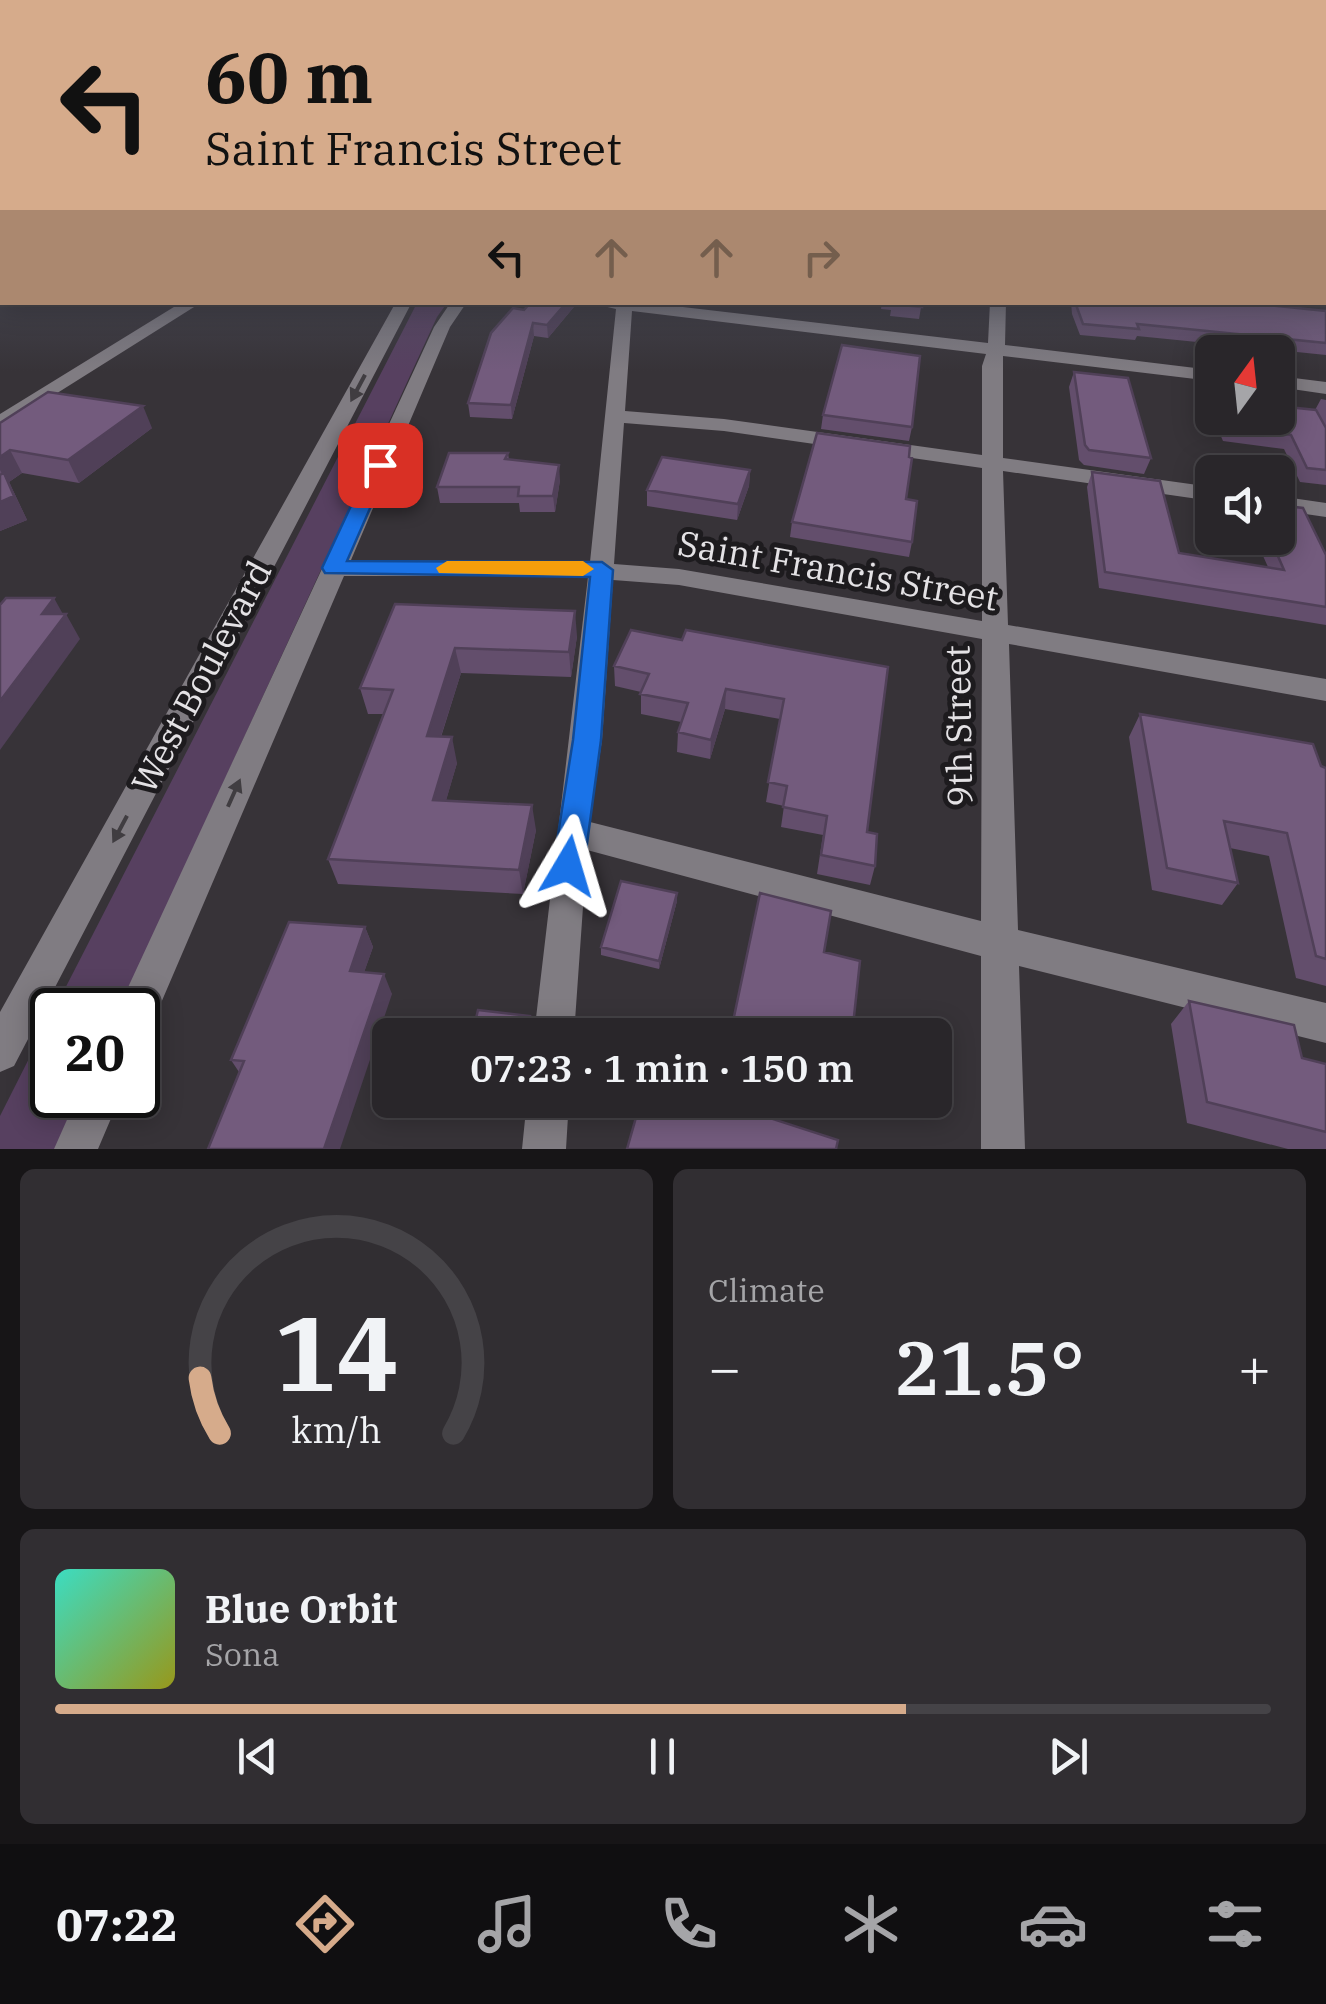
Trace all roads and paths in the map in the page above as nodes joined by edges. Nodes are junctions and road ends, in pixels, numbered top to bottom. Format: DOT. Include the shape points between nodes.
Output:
graph roads {
  1 [pos="189,305"];
  2 [pos="402,305"];
  3 [pos="457,305"];
  4 [pos="616,305"];
  5 [pos="998,305"];
  6 [pos="624,306"];
  7 [pos="667,307"];
  8 [pos="996,350"];
  9 [pos="1195,373"];
  10 [pos="1295,384"];
  11 [pos="1326,388"];
  12 [pos="615,416"];
  13 [pos="0,423"];
  14 [pos="993,462"];
  15 [pos="1195,492"];
  16 [pos="1295,505"];
  17 [pos="1326,510"];
  18 [pos="333,568"];
  19 [pos="602,570"];
  20 [pos="995,634"];
  21 [pos="1326,690"];
  22 [pos="572,832"];
  23 [pos="1001,944"];
  24 [pos="148,988"];
  25 [pos="556,1018"];
  26 [pos="1326,1023"];
  27 [pos="0,1052"];
  28 [pos="90,1118"];
  29 [pos="547,1118"];
  30 [pos="76,1149"];
  31 [pos="544,1149"];
  32 [pos="1003,1149"];
  1 -- 13 [label="street"];
  2 -- 27 [label="street, West Boulevard, one-way"];
  3 -- 18 [label="street, West Boulevard"];
  4 -- 6 [label="street"];
  5 -- 8 [label="street, 9th Street"];
  6 -- 7 [label="street"];
  6 -- 12 [label="street"];
  7 -- 8 [label="street"];
  8 -- 9 [label="street"];
  8 -- 14 [label="street, 9th Street" via="990,366"];
  10 -- 11 [label="street"];
  12 -- 14 [label="street"];
  12 -- 19 [label="street"];
  14 -- 15 [label="street"];
  14 -- 20 [label="street, 9th Street"];
  16 -- 17 [label="street"];
  18 -- 19 [label="street, Saint Francis Street"];
  24 -- 18 [label="street, West Boulevard, one-way"];
  19 -- 20 [label="street, Saint Francis Street"];
  19 -- 22 [label="street"];
  20 -- 21 [label="street, Saint Francis Street"];
  20 -- 23 [label="street, 9th Street"];
  22 -- 23 [label="street"];
  22 -- 25 [label="street"];
  23 -- 26 [label="street"];
  23 -- 32 [label="street, 9th Street"];
  28 -- 30 [label="street"];
  29 -- 31 [label="street"];
}
